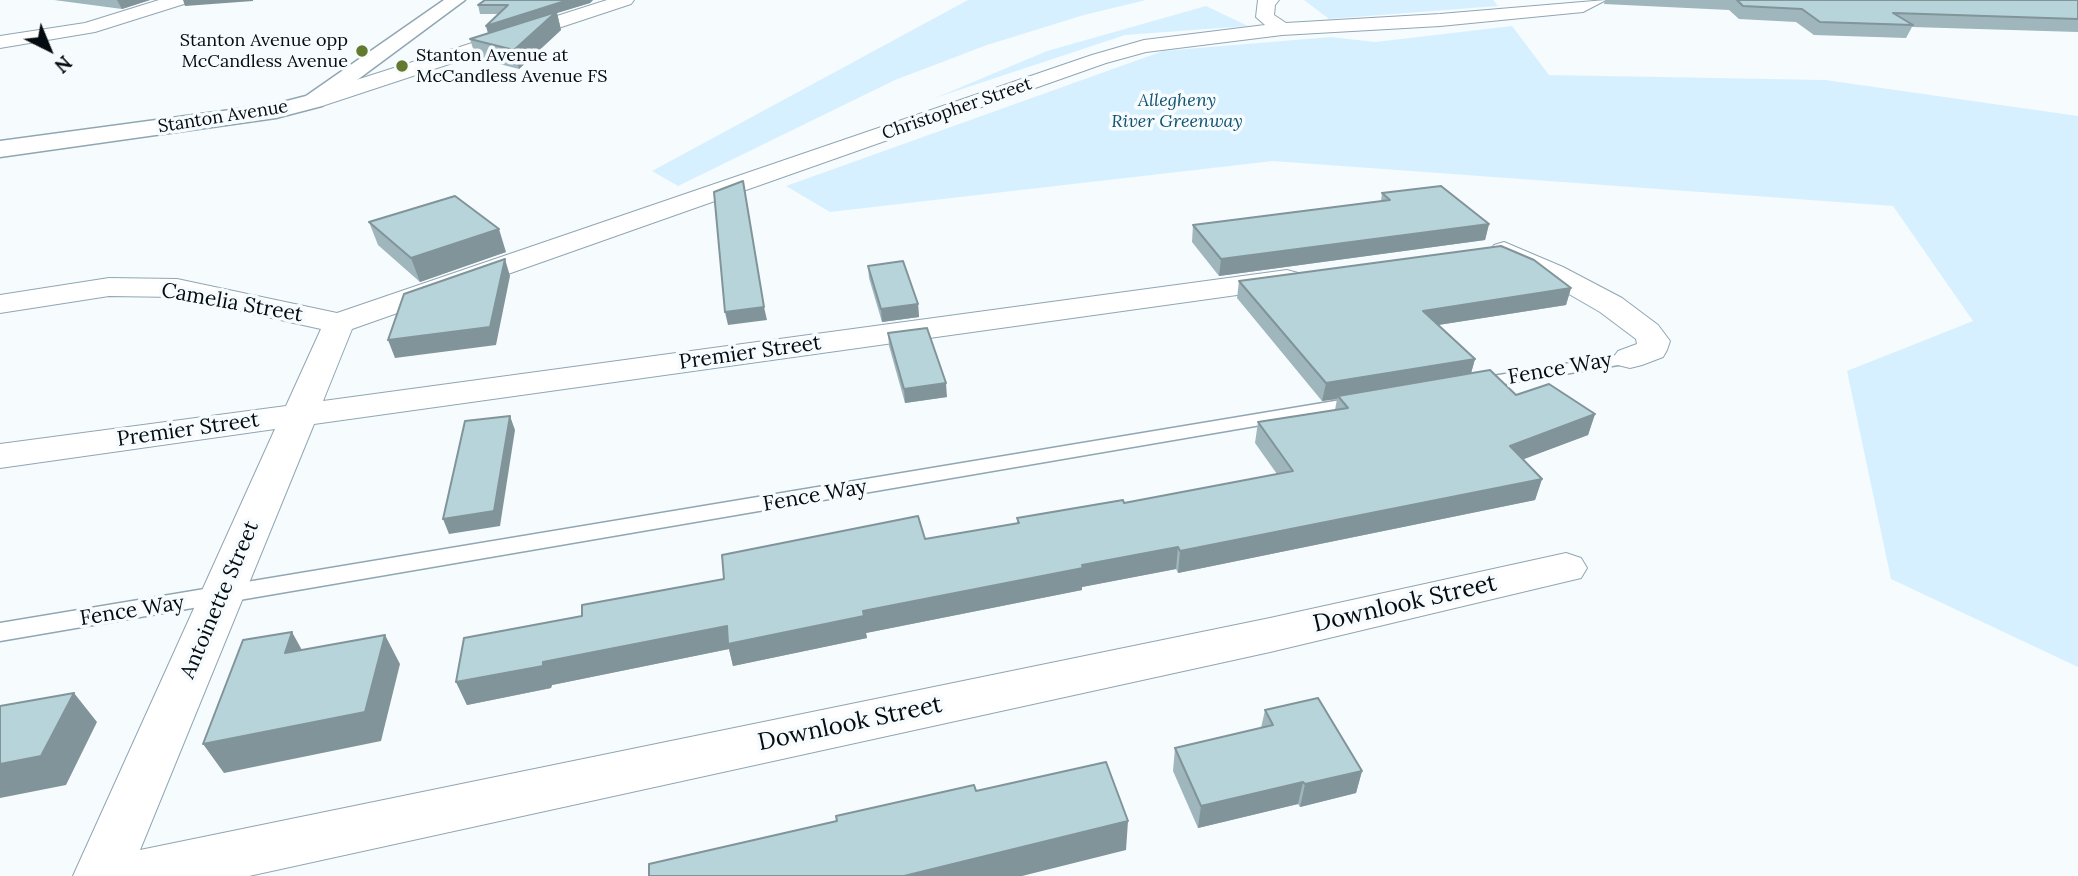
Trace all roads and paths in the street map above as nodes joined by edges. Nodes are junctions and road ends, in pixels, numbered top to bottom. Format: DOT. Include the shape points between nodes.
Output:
graph roads {
  1 [pos="178,0"];
  2 [pos="456,0"];
  3 [pos="625,0"];
  4 [pos="1270,0"];
  5 [pos="1597,0"];
  6 [pos="1282,29"];
  7 [pos="0,43"];
  8 [pos="314,101"];
  9 [pos="0,149"];
  10 [pos="1487,252"];
  11 [pos="1321,275"];
  12 [pos="0,304"];
  13 [pos="339,323"];
  14 [pos="1630,358"];
  15 [pos="1451,388"];
  16 [pos="1382,399"];
  17 [pos="297,415"];
  18 [pos="0,456"];
  19 [pos="1566,568"];
  20 [pos="223,596"];
  21 [pos="0,632"];
  22 [pos="101,876"];
  23 [pos="134,876"];
  1 -- 7 [label="street" via="88,28"];
  2 -- 8 [label="street, Stanton Avenue"];
  3 -- 8 [label="street"];
  4 -- 6 [label="street" via="1265,17"];
  5 -- 6 [label="street, Christopher Street" via="1583,7"];
  6 -- 13 [label="street, Christopher Street" via="1144,46 1099,59"];
  8 -- 9 [label="street, Stanton Avenue" via="276,111"];
  10 -- 14 [label="street" via="1553,273 1640,325 1654,341 1651,350"];
  11 -- 17 [label="street, Premier Street"];
  12 -- 13 [label="street, Camelia Street" via="109,287 177,288"];
  13 -- 17 [label="street, Antoinette Street"];
  14 -- 15 [label="lane, Fence Way"];
  16 -- 20 [label="lane, Fence Way"];
  17 -- 18 [label="street, Premier Street"];
  17 -- 20 [label="street, Antoinette Street"];
  19 -- 23 [label="street, Downlook Street"];
  20 -- 21 [label="lane, Fence Way"];
  20 -- 22 [label="street, Antoinette Street"];
}
